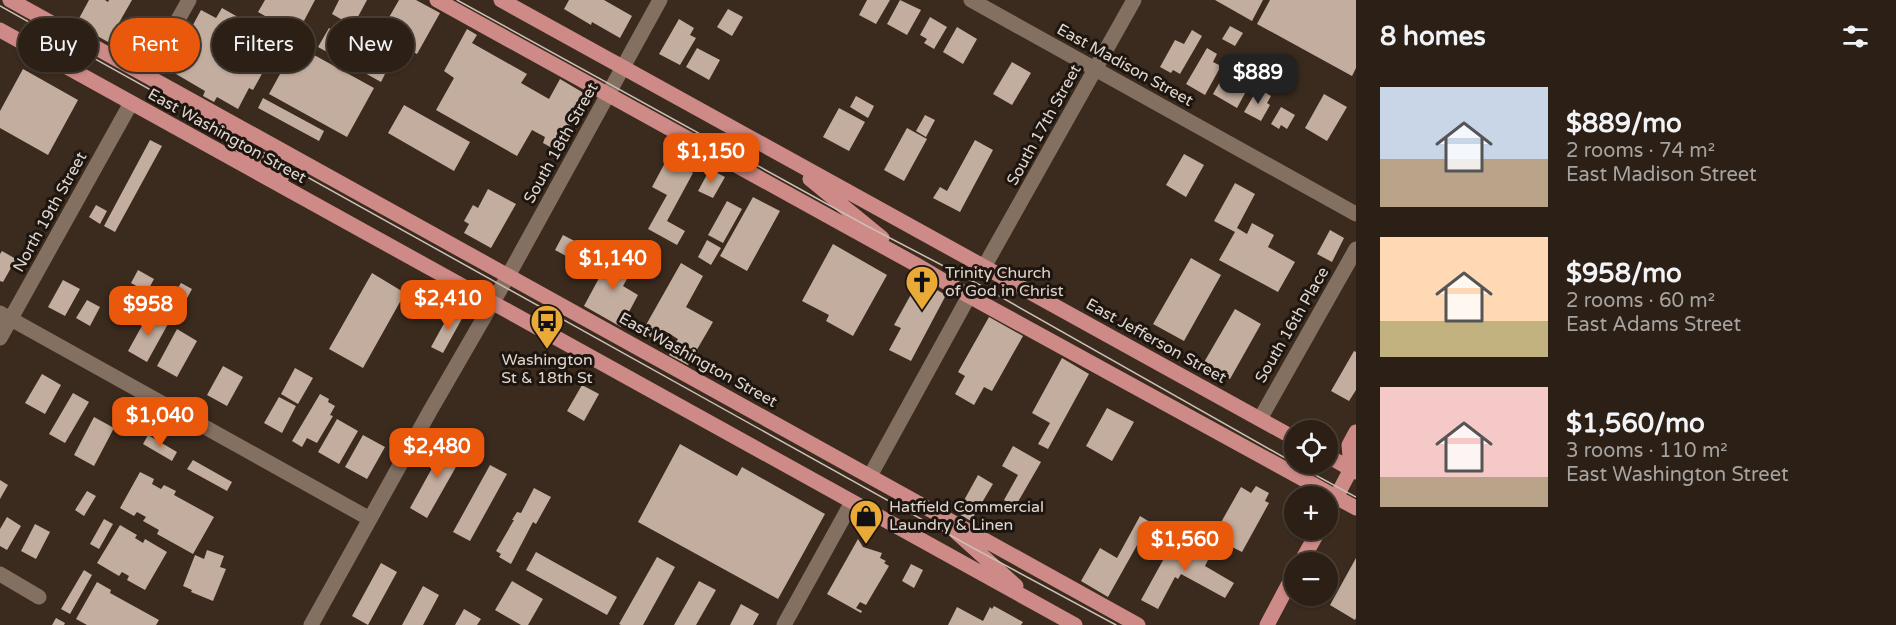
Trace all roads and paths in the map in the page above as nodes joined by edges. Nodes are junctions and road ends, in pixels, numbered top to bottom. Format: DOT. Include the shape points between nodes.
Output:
graph roads {
  1 [pos="10,0"];
  2 [pos="189,0"];
  3 [pos="438,0"];
  4 [pos="501,0"];
  5 [pos="660,0"];
  6 [pos="971,0"];
  7 [pos="1134,0"];
  8 [pos="0,30"];
  9 [pos="623,67"];
  10 [pos="1096,69"];
  11 [pos="147,75"];
  12 [pos="177,93"];
  13 [pos="608,95"];
  14 [pos="131,103"];
  15 [pos="780,155"];
  16 [pos="310,202"];
  17 [pos="1356,214"];
  18 [pos="1356,249"];
  19 [pos="915,264"];
  20 [pos="984,267"];
  21 [pos="508,276"];
  22 [pos="969,296"];
  23 [pos="492,304"];
  24 [pos="6,316"];
  25 [pos="0,338"];
  26 [pos="1260,419"];
  27 [pos="1284,432"];
  28 [pos="1356,432"];
  29 [pos="1338,461"];
  30 [pos="1354,469"];
  31 [pos="870,476"];
  32 [pos="1316,486"];
  33 [pos="1338,494"];
  34 [pos="1338,498"];
  35 [pos="852,502"];
  36 [pos="926,507"];
  37 [pos="1356,508"];
  38 [pos="370,519"];
  39 [pos="0,574"];
  40 [pos="1284,593"];
  41 [pos="39,597"];
  42 [pos="1035,604"];
  43 [pos="311,625"];
  44 [pos="784,625"];
  45 [pos="1075,625"];
  46 [pos="1138,625"];
  47 [pos="1267,625"];
  1 -- 11 [label="main road, East Washington Street"];
  2 -- 11 [label="street"];
  3 -- 13 [label="main road, East Jefferson Street"];
  4 -- 9 [label="main road, East Jefferson Street"];
  5 -- 9 [label="street, South 18th Street"];
  6 -- 10 [label="street, East Madison Street"];
  7 -- 10 [label="street, South 17th Street"];
  8 -- 14 [label="main road, East Washington Street"];
  9 -- 13 [label="street, South 18th Street"];
  9 -- 15 [label="main road, East Jefferson Street"];
  10 -- 17 [label="street, East Madison Street"];
  10 -- 20 [label="street, South 17th Street"];
  11 -- 12 [label="main road, East Washington Street"];
  12 -- 16 [label="main road, East Washington Street"];
  12 -- 21 [label="main road, East Washington Street"];
  13 -- 19 [label="main road, East Jefferson Street"];
  13 -- 21 [label="street, South 18th Street"];
  14 -- 16 [label="main road, East Washington Street"];
  14 -- 24 [label="street, North 19th Street"];
  15 -- 19 [label="main road, East Jefferson Street"];
  15 -- 20 [label="main road, East Jefferson Street"];
  16 -- 23 [label="main road, East Washington Street"];
  18 -- 26 [label="street, South 16th Place"];
  19 -- 22 [label="main road, East Jefferson Street"];
  20 -- 26 [label="main road, East Jefferson Street"];
  21 -- 23 [label="street, South 18th Street"];
  21 -- 31 [label="main road, East Washington Street"];
  22 -- 31 [label="street"];
  22 -- 32 [label="main road, East Jefferson Street"];
  23 -- 35 [label="main road, East Washington Street"];
  23 -- 38 [label="street, South 18th Street"];
  24 -- 25 [label="street, North 19th Street"];
  24 -- 38 [label="street"];
  26 -- 27 [label="main road, East Jefferson Street"];
  28 -- 30 [label="main road" via="1349,445"];
  29 -- 30 [label="main road"];
  30 -- 33 [label="main road"];
  31 -- 36 [label="main road, East Washington Street"];
  34 -- 37 [label="main road, East Jefferson Street"];
  35 -- 42 [label="main road, East Washington Street"];
  35 -- 44 [label="street"];
  36 -- 42 [label="main road"];
  36 -- 46 [label="main road, East Washington Street"];
  38 -- 43 [label="street, South 18th Street"];
  39 -- 41 [label="street"];
  40 -- 47 [label="main road"];
  42 -- 45 [label="main road, East Washington Street"];
}
